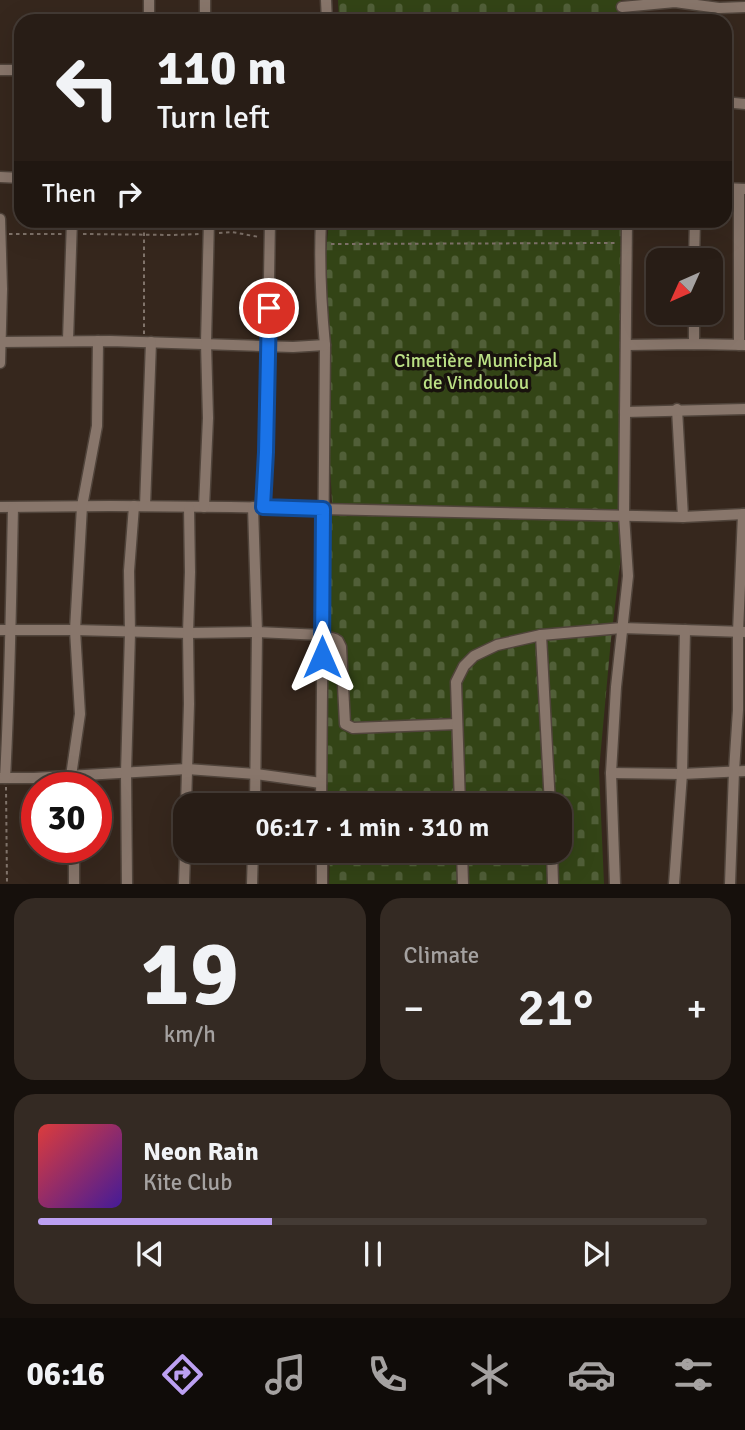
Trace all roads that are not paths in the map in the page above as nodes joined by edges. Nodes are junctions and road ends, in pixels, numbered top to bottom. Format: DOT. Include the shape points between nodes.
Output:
graph roads {
  1 [pos="622,4"];
  2 [pos="745,7"];
  3 [pos="742,189"];
  4 [pos="0,219"];
  5 [pos="72,228"];
  6 [pos="208,228"];
  7 [pos="270,228"];
  8 [pos="321,228"];
  9 [pos="628,228"];
  10 [pos="695,228"];
  11 [pos="1,234"];
  12 [pos="694,248"];
  13 [pos="694,326"];
  14 [pos="68,340"];
  15 [pos="98,341"];
  16 [pos="1,342"];
  17 [pos="147,342"];
  18 [pos="206,344"];
  19 [pos="694,344"];
  20 [pos="325,345"];
  21 [pos="627,345"];
  22 [pos="742,345"];
  23 [pos="268,346"];
  24 [pos="0,363"];
  25 [pos="745,409"];
  26 [pos="677,410"];
  27 [pos="625,412"];
  28 [pos="82,506"];
  29 [pos="139,506"];
  30 [pos="0,507"];
  31 [pos="189,507"];
  32 [pos="204,507"];
  33 [pos="258,507"];
  34 [pos="13,508"];
  35 [pos="323,509"];
  36 [pos="744,514"];
  37 [pos="624,515"];
  38 [pos="683,517"];
  39 [pos="622,628"];
  40 [pos="5,630"];
  41 [pos="75,630"];
  42 [pos="685,630"];
  43 [pos="257,632"];
  44 [pos="742,632"];
  45 [pos="130,633"];
  46 [pos="188,633"];
  47 [pos="323,635"];
  48 [pos="541,635"];
  49 [pos="457,724"];
  50 [pos="187,769"];
  51 [pos="739,771"];
  52 [pos="72,772"];
  53 [pos="126,773"];
  54 [pos="611,773"];
  55 [pos="256,774"];
  56 [pos="112,775"];
  57 [pos="682,775"];
  58 [pos="3,778"];
  59 [pos="21,778"];
  60 [pos="321,783"];
  61 [pos="186,793"];
  62 [pos="255,793"];
  63 [pos="321,793"];
  64 [pos="460,793"];
  65 [pos="549,793"];
  66 [pos="74,863"];
  67 [pos="185,863"];
  68 [pos="253,863"];
  69 [pos="322,863"];
  70 [pos="462,863"];
  71 [pos="552,863"];
  72 [pos="74,884"];
  73 [pos="127,884"];
  74 [pos="184,884"];
  75 [pos="252,884"];
  76 [pos="322,884"];
  77 [pos="463,884"];
  78 [pos="553,884"];
  79 [pos="615,884"];
  80 [pos="674,884"];
  81 [pos="730,884"];
  1 -- 2 [label="street"];
  3 -- 22 [label="street"];
  4 -- 11 [label="street"];
  5 -- 14 [label="street"];
  6 -- 18 [label="street"];
  7 -- 23 [label="street"];
  8 -- 20 [label="street"];
  9 -- 21 [label="street"];
  10 -- 12 [label="street"];
  11 -- 16 [label="street"];
  13 -- 19 [label="street"];
  14 -- 15 [label="street"];
  14 -- 16 [label="street"];
  15 -- 17 [label="street"];
  15 -- 28 [label="street" via="97,426"];
  16 -- 24 [label="street"];
  17 -- 18 [label="street"];
  17 -- 29 [label="street"];
  18 -- 23 [label="street"];
  18 -- 32 [label="street"];
  19 -- 21 [label="street"];
  19 -- 22 [label="street"];
  20 -- 23 [label="street"];
  20 -- 35 [label="street"];
  21 -- 27 [label="street"];
  23 -- 33 [label="street" via="267,440"];
  25 -- 26 [label="street"];
  26 -- 27 [label="street"];
  26 -- 38 [label="street"];
  27 -- 37 [label="street"];
  28 -- 29 [label="street"];
  28 -- 34 [label="street"];
  28 -- 41 [label="street"];
  29 -- 31 [label="street"];
  29 -- 45 [label="street" via="129,571"];
  30 -- 34 [label="street"];
  31 -- 32 [label="street"];
  31 -- 46 [label="street"];
  32 -- 33 [label="street"];
  33 -- 35 [label="street"];
  33 -- 43 [label="street"];
  34 -- 40 [label="street"];
  35 -- 37 [label="street"];
  35 -- 47 [label="street"];
  36 -- 38 [label="street"];
  36 -- 44 [label="street"];
  37 -- 38 [label="street"];
  37 -- 39 [label="street" via="628,576"];
  39 -- 42 [label="street"];
  39 -- 48 [label="street"];
  39 -- 54 [label="street"];
  40 -- 41 [label="street"];
  40 -- 58 [label="street" via="9,706"];
  41 -- 45 [label="street"];
  41 -- 52 [label="street" via="80,702"];
  42 -- 44 [label="street"];
  42 -- 57 [label="street"];
  43 -- 46 [label="street"];
  43 -- 47 [label="street"];
  43 -- 55 [label="street"];
  44 -- 51 [label="street"];
  45 -- 46 [label="street"];
  45 -- 53 [label="street"];
  46 -- 50 [label="street"];
  47 -- 49 [label="street" via="341,647 348,726"];
  47 -- 60 [label="street"];
  48 -- 49 [label="street" via="497,645 464,666 456,682"];
  48 -- 65 [label="street"];
  49 -- 64 [label="street"];
  50 -- 53 [label="street"];
  50 -- 55 [label="street"];
  50 -- 61 [label="street"];
  51 -- 57 [label="street"];
  51 -- 81 [label="street"];
  53 -- 56 [label="street"];
  53 -- 73 [label="street"];
  54 -- 57 [label="street"];
  54 -- 79 [label="street"];
  55 -- 60 [label="street"];
  55 -- 62 [label="street"];
  57 -- 80 [label="street"];
  58 -- 59 [label="street"];
  60 -- 63 [label="street"];
  66 -- 72 [label="street"];
  67 -- 74 [label="street"];
  68 -- 75 [label="street"];
  69 -- 76 [label="street"];
  70 -- 77 [label="street"];
  71 -- 78 [label="street"];
}
